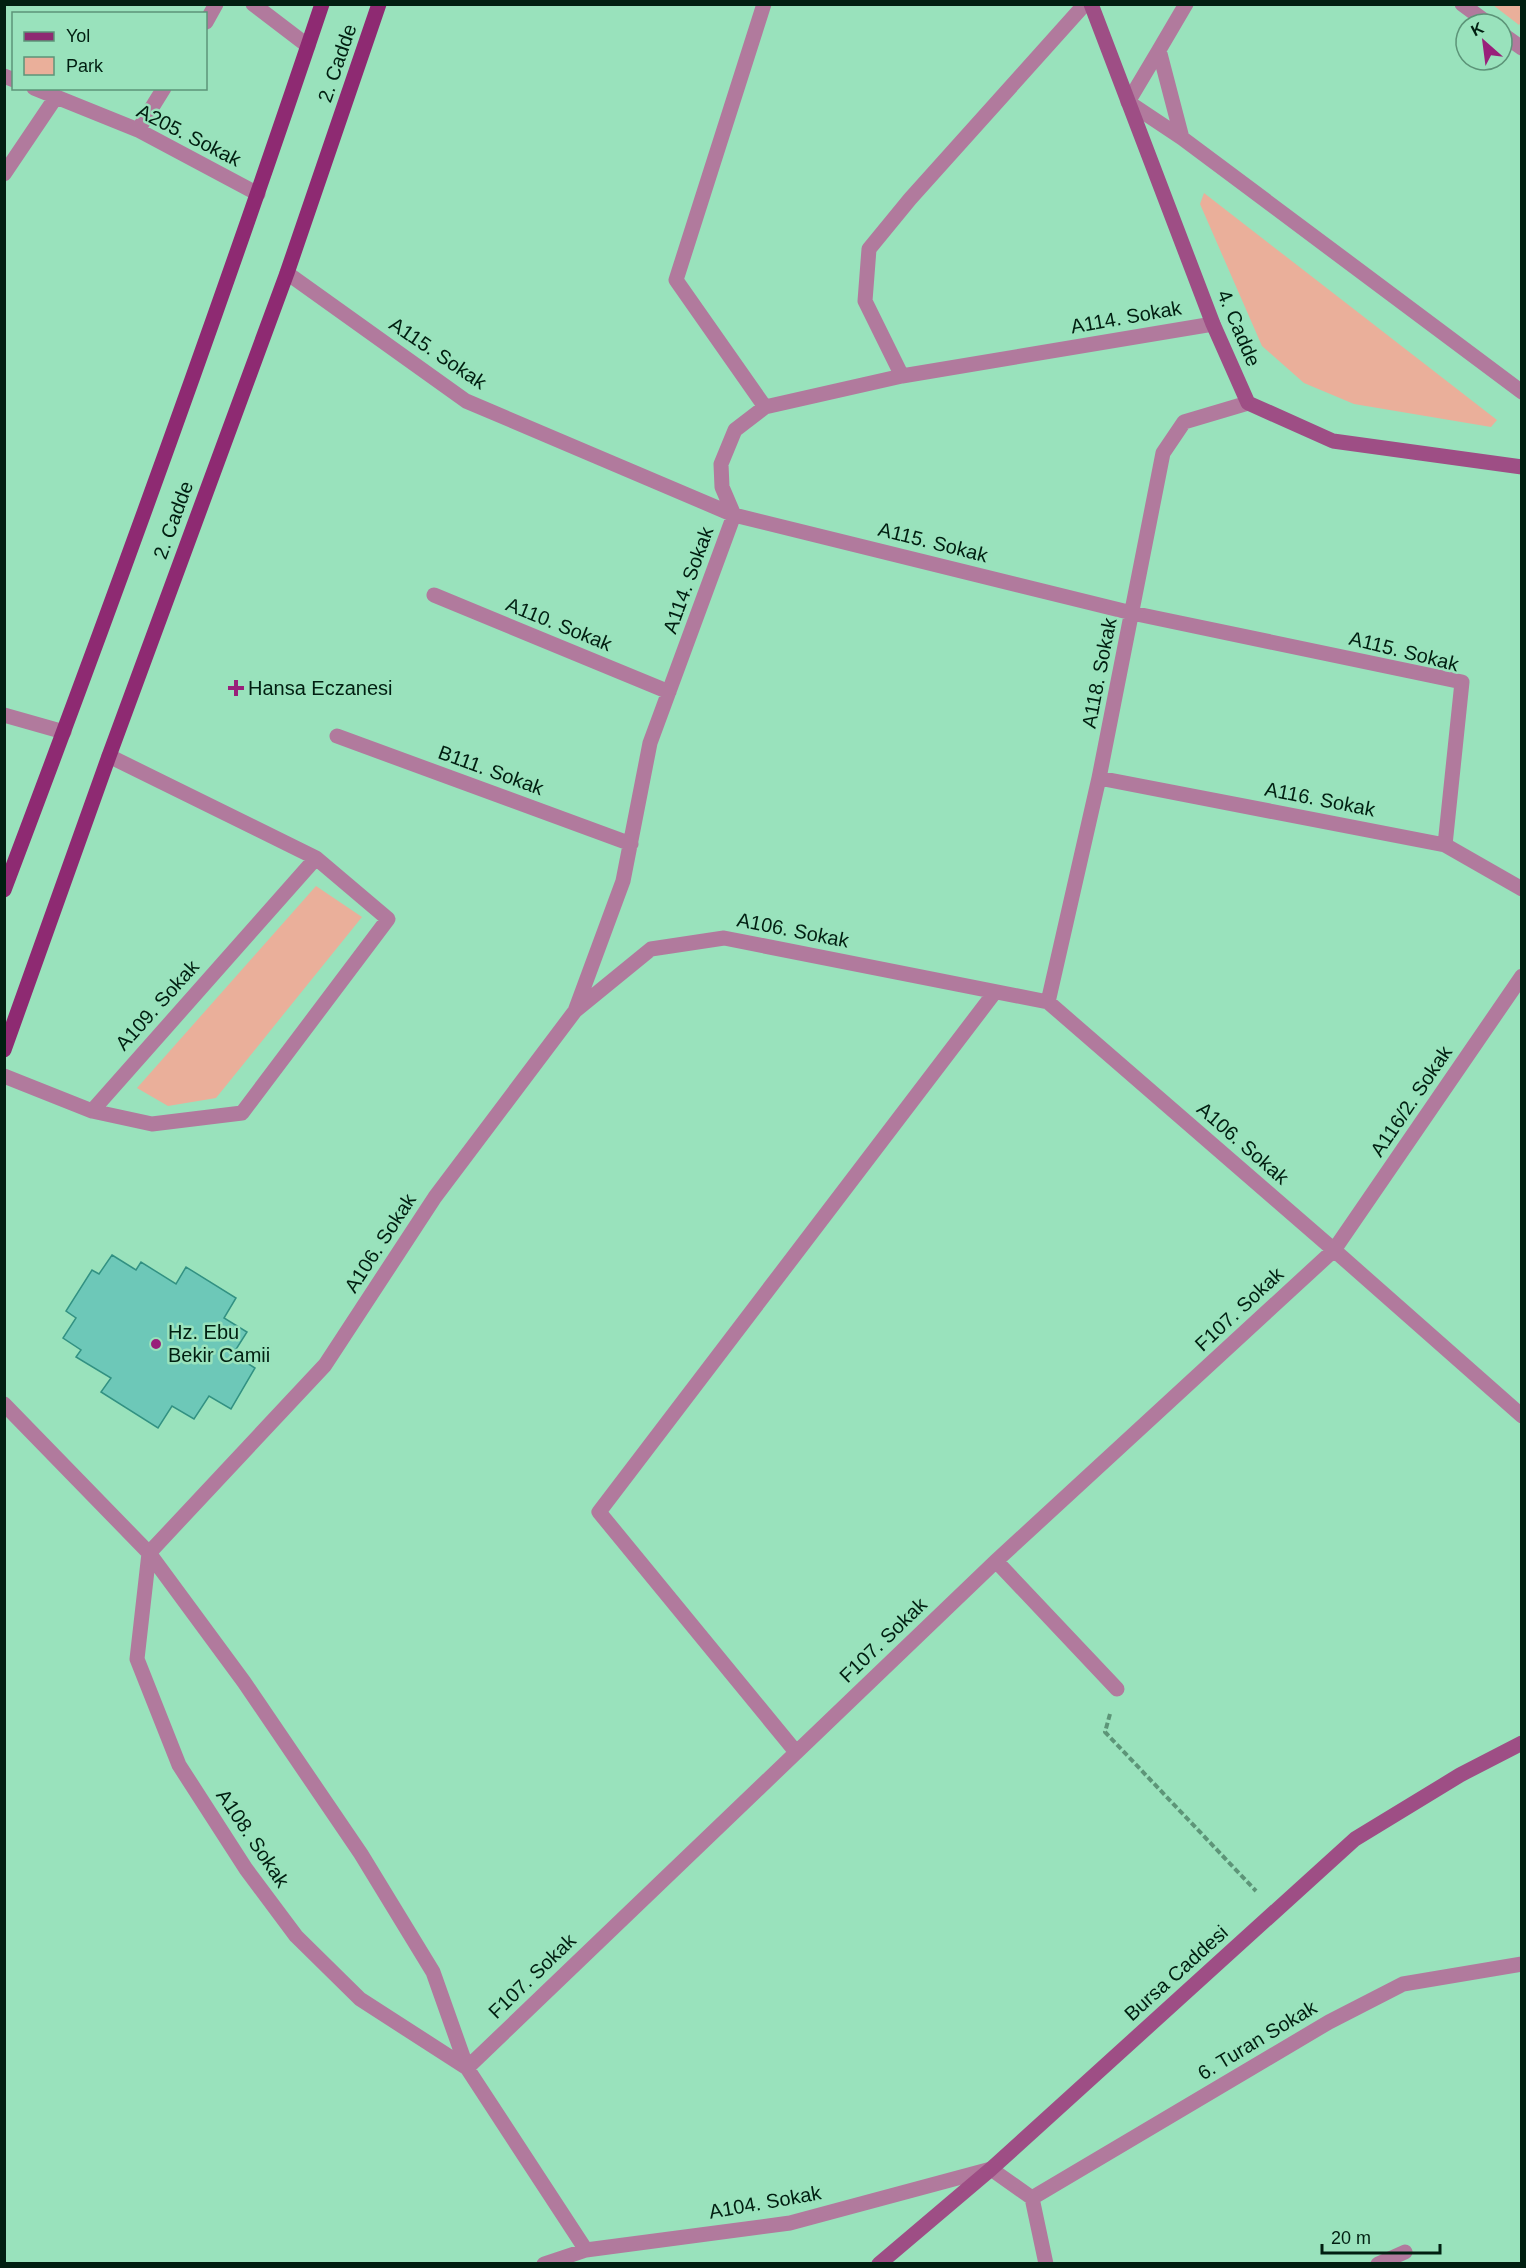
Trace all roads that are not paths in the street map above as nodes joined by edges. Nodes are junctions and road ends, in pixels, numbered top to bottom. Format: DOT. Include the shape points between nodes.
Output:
graph roads {
  1 [pos="216,4"];
  2 [pos="253,4"];
  3 [pos="322,4"];
  4 [pos="379,4"];
  5 [pos="764,4"];
  6 [pos="1085,4"];
  7 [pos="1091,4"];
  8 [pos="1186,4"];
  9 [pos="207,20"];
  10 [pos="308,46"];
  11 [pos="1159,50"];
  12 [pos="39,90"];
  13 [pos="163,90"];
  14 [pos="56,97"];
  15 [pos="1128,102"];
  16 [pos="138,130"];
  17 [pos="1182,138"];
  18 [pos="4,174"];
  19 [pos="258,194"];
  20 [pos="287,273"];
  21 [pos="1213,324"];
  22 [pos="902,376"];
  23 [pos="1521,392"];
  24 [pos="1248,403"];
  25 [pos="765,407"];
  26 [pos="1521,467"];
  27 [pos="734,514"];
  28 [pos="434,595"];
  29 [pos="1132,613"];
  30 [pos="669,692"];
  31 [pos="4,715"];
  32 [pos="64,732"];
  33 [pos="337,736"];
  34 [pos="109,756"];
  35 [pos="1099,778"];
  36 [pos="631,844"];
  37 [pos="1445,845"];
  38 [pos="316,858"];
  39 [pos="4,890"];
  40 [pos="1521,890"];
  41 [pos="1521,976"];
  42 [pos="995,992"];
  43 [pos="1048,1002"];
  44 [pos="575,1011"];
  45 [pos="4,1050"];
  46 [pos="4,1076"];
  47 [pos="92,1111"];
  48 [pos="1334,1250"];
  49 [pos="4,1404"];
  50 [pos="1521,1416"];
  51 [pos="149,1553"];
  52 [pos="996,1561"];
  53 [pos="1117,1689"];
  54 [pos="1521,1743"];
  55 [pos="796,1752"];
  56 [pos="1521,1964"];
  57 [pos="467,2068"];
  58 [pos="991,2169"];
  59 [pos="1032,2198"];
  60 [pos="586,2250"];
  61 [pos="1405,2252"];
  62 [pos="544,2264"];
  63 [pos="879,2264"];
  64 [pos="1046,2264"];
  65 [pos="1378,2264"];
  1 -- 9 [label="street"];
  2 -- 10 [label="street"];
  3 -- 10 [label="main road, 2. Cadde"];
  4 -- 20 [label="main road, 2. Cadde"];
  5 -- 25 [label="street" via="676,280"];
  6 -- 22 [label="street" via="869,249 865,301"];
  7 -- 15 [label="main road, 4. Cadde"];
  8 -- 11 [label="street"];
  10 -- 19 [label="main road, 2. Cadde"];
  11 -- 15 [label="street"];
  11 -- 17 [label="street"];
  12 -- 14 [label="street, A205. Sokak"];
  13 -- 16 [label="street"];
  14 -- 16 [label="street, A205. Sokak"];
  14 -- 18 [label="street"];
  15 -- 17 [label="street"];
  15 -- 21 [label="main road, 4. Cadde"];
  16 -- 19 [label="street, A205. Sokak"];
  17 -- 23 [label="street"];
  19 -- 32 [label="main road, 2. Cadde"];
  20 -- 27 [label="street, A115. Sokak" via="465,401"];
  20 -- 34 [label="main road, 2. Cadde"];
  21 -- 22 [label="street, A114. Sokak"];
  21 -- 24 [label="main road, 4. Cadde"];
  22 -- 25 [label="street, A114. Sokak"];
  24 -- 26 [label="main road" via="1333,441"];
  24 -- 29 [label="street, A118. Sokak" via="1184,422 1163,453"];
  25 -- 27 [label="street, A114. Sokak" via="735,430 721,464 722,487"];
  27 -- 29 [label="street, A115. Sokak"];
  27 -- 30 [label="street, A114. Sokak"];
  28 -- 30 [label="street, A110. Sokak"];
  29 -- 35 [label="street, A118. Sokak"];
  29 -- 37 [label="street, A115. Sokak" via="1462,682"];
  30 -- 36 [label="street, A114. Sokak" via="650,742"];
  31 -- 32 [label="street"];
  32 -- 39 [label="main road, 2. Cadde"];
  33 -- 36 [label="street, B111. Sokak"];
  34 -- 38 [label="street"];
  34 -- 45 [label="main road, 2. Cadde"];
  35 -- 37 [label="street, A116. Sokak"];
  35 -- 43 [label="street, A118. Sokak"];
  36 -- 44 [label="street, A114. Sokak" via="623,881"];
  37 -- 40 [label="street, A116. Sokak"];
  38 -- 47 [label="street, A109. Sokak"];
  38 -- 47 [label="street" via="388,919 242,1113 152,1124"];
  41 -- 48 [label="street, A116/2. Sokak"];
  42 -- 43 [label="street, A106. Sokak"];
  42 -- 44 [label="street, A106. Sokak" via="724,938 651,949"];
  42 -- 55 [label="street" via="599,1512"];
  43 -- 48 [label="street, A106. Sokak"];
  44 -- 51 [label="street, A106. Sokak" via="435,1197 325,1365"];
  46 -- 47 [label="street"];
  48 -- 50 [label="street, A106. Sokak"];
  48 -- 52 [label="street, F107. Sokak"];
  49 -- 51 [label="street, A108. Sokak"];
  51 -- 57 [label="street, A108. Sokak" via="244,1682 367,1864 433,1972"];
  51 -- 57 [label="street, A108. Sokak" via="137,1659 179,1765 246,1869 296,1936 360,1999"];
  52 -- 53 [label="street"];
  52 -- 55 [label="street, F107. Sokak"];
  54 -- 58 [label="main road, Bursa Caddesi" via="1355,1839"];
  55 -- 57 [label="street, F107. Sokak"];
  56 -- 59 [label="street, 6. Turan Sokak" via="1403,1984 1329,2022"];
  57 -- 60 [label="street, A108. Sokak"];
  58 -- 59 [label="street"];
  58 -- 60 [label="street, A104. Sokak" via="790,2223"];
  58 -- 63 [label="main road, Bursa Caddesi"];
  59 -- 64 [label="street"];
  60 -- 62 [label="street, A104. Sokak"];
  61 -- 65 [label="street"];
}
